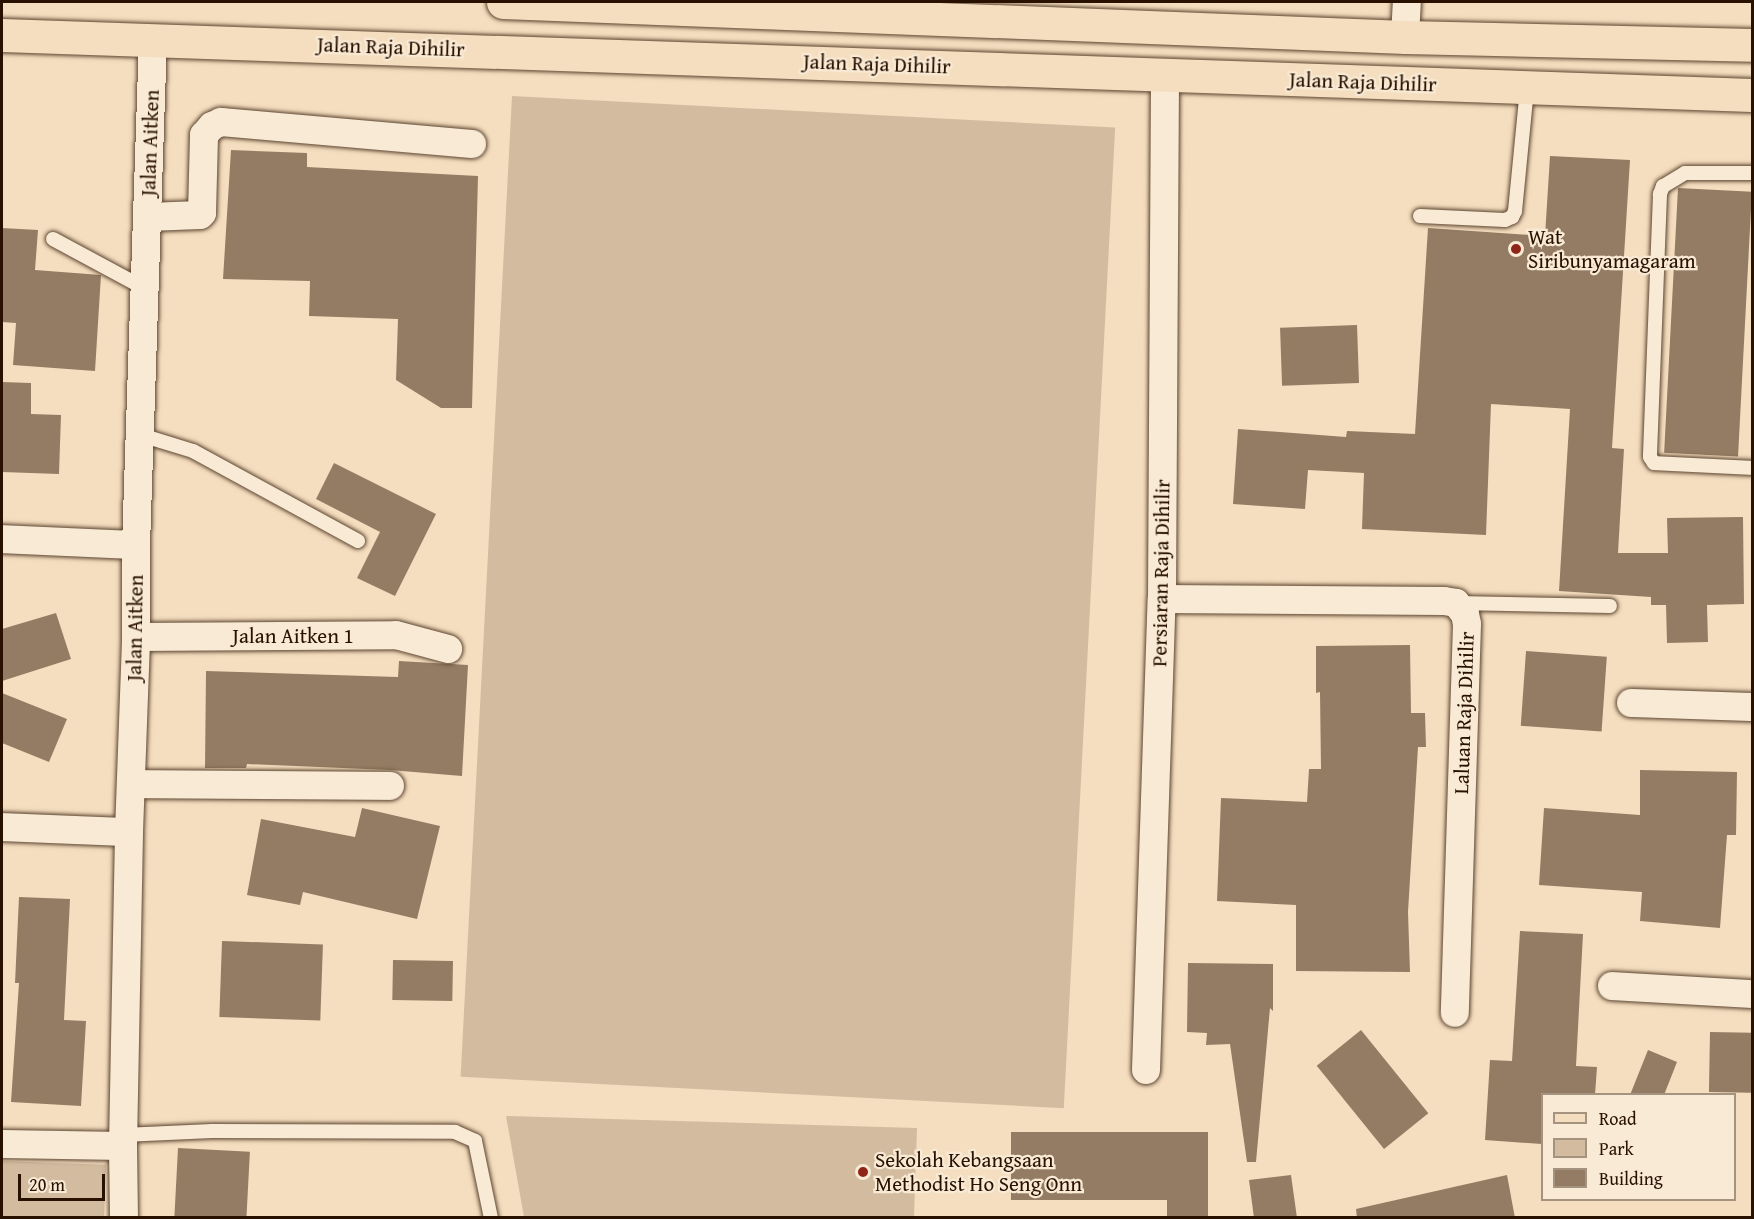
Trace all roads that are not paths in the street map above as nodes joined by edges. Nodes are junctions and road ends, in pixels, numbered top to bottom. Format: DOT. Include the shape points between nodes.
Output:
graph roads {
  1 [pos="503,2"];
  2 [pos="1407,2"];
  3 [pos="749,7"];
  4 [pos="916,10"];
  5 [pos="2,37"];
  6 [pos="1406,37"];
  7 [pos="153,39"];
  8 [pos="1752,45"];
  9 [pos="1165,75"];
  10 [pos="1527,88"];
  11 [pos="1752,95"];
  12 [pos="472,144"];
  13 [pos="1752,173"];
  14 [pos="1420,216"];
  15 [pos="148,217"];
  16 [pos="53,239"];
  17 [pos="146,289"];
  18 [pos="141,435"];
  19 [pos="1752,468"];
  20 [pos="2,539"];
  21 [pos="358,541"];
  22 [pos="136,545"];
  23 [pos="1162,599"];
  24 [pos="1456,603"];
  25 [pos="1610,606"];
  26 [pos="136,637"];
  27 [pos="448,649"];
  28 [pos="1632,703"];
  29 [pos="1752,707"];
  30 [pos="131,784"];
  31 [pos="390,786"];
  32 [pos="2,827"];
  33 [pos="129,832"];
  34 [pos="1612,986"];
  35 [pos="1752,994"];
  36 [pos="1455,1013"];
  37 [pos="1146,1071"];
  38 [pos="123,1141"];
  39 [pos="2,1144"];
  40 [pos="124,1218"];
  41 [pos="491,1218"];
  1 -- 3 [label="main road"];
  2 -- 6 [label="street"];
  3 -- 4 [label="main road"];
  4 -- 6 [label="main road"];
  5 -- 7 [label="main road, Jalan Raja Dihilir"];
  6 -- 8 [label="main road"];
  7 -- 9 [label="main road, Jalan Raja Dihilir"];
  7 -- 15 [label="street, Jalan Aitken"];
  9 -- 10 [label="main road, Jalan Raja Dihilir"];
  9 -- 23 [label="street, Persiaran Raja Dihilir"];
  10 -- 11 [label="main road, Jalan Raja Dihilir"];
  10 -- 14 [label="lane" via="1512,217 1505,220"];
  12 -- 15 [label="street" via="221,122 204,135 202,213"];
  13 -- 19 [label="lane" via="1685,173 1672,178 1660,194 1650,457 1654,463"];
  15 -- 17 [label="street, Jalan Aitken"];
  16 -- 17 [label="lane"];
  17 -- 18 [label="street, Jalan Aitken"];
  18 -- 21 [label="lane" via="193,451"];
  18 -- 22 [label="street, Jalan Aitken"];
  20 -- 22 [label="street"];
  22 -- 26 [label="street, Jalan Aitken"];
  23 -- 24 [label="street, Laluan Raja Dihilir"];
  23 -- 37 [label="street, Persiaran Raja Dihilir"];
  24 -- 25 [label="lane"];
  24 -- 36 [label="street, Laluan Raja Dihilir" via="1467,624"];
  26 -- 27 [label="street, Jalan Aitken 1" via="396,635"];
  26 -- 30 [label="street, Jalan Aitken"];
  28 -- 29 [label="street"];
  30 -- 31 [label="street"];
  30 -- 33 [label="street, Jalan Aitken"];
  32 -- 33 [label="street"];
  33 -- 38 [label="street, Jalan Aitken"];
  34 -- 35 [label="street"];
  38 -- 39 [label="street"];
  38 -- 40 [label="street, Jalan Aitken"];
  38 -- 41 [label="lane" via="212,1131 455,1132 476,1141"];
}
